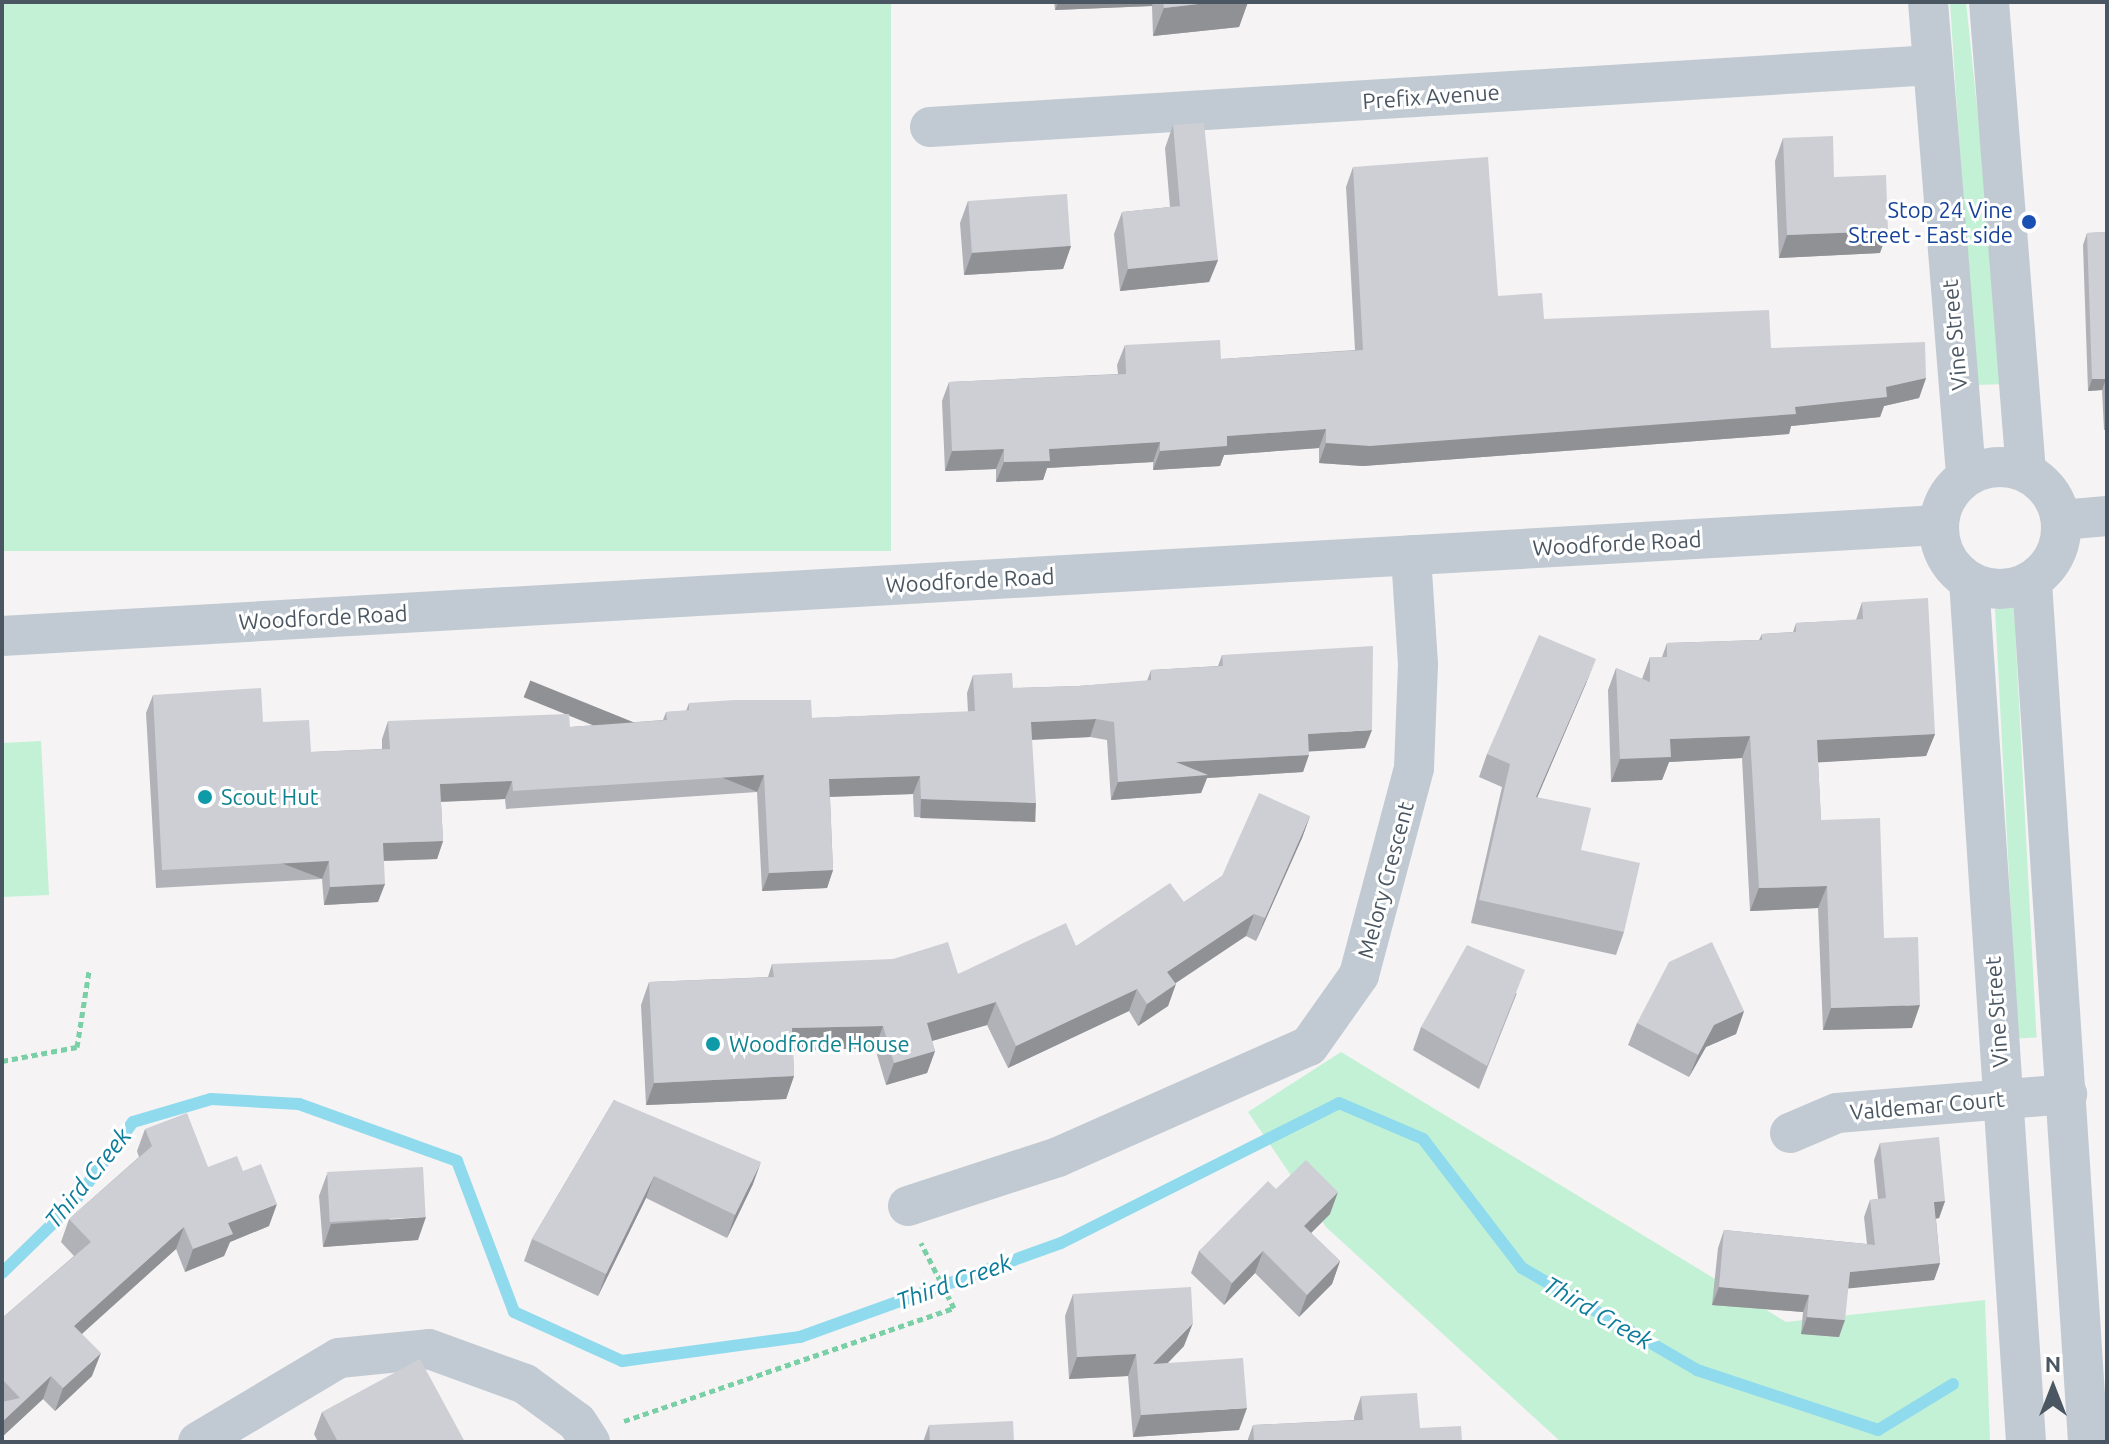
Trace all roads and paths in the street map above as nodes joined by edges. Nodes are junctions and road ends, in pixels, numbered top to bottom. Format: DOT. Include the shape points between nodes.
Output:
graph roads {
  1 [pos="1928,2"];
  2 [pos="1989,2"];
  3 [pos="1932,65"];
  4 [pos="930,127"];
  5 [pos="2026,472"];
  6 [pos="1966,476"];
  7 [pos="2107,516"];
  8 [pos="2061,520"];
  9 [pos="1938,525"];
  10 [pos="1411,555"];
  11 [pos="1969,581"];
  12 [pos="2032,582"];
  13 [pos="2,636"];
  14 [pos="89,971"];
  15 [pos="2,1061"];
  16 [pos="2067,1094"];
  17 [pos="2001,1099"];
  18 [pos="1790,1133"];
  19 [pos="908,1206"];
  20 [pos="931,1270"];
  21 [pos="588,1439"];
  22 [pos="198,1442"];
  23 [pos="2026,1442"];
  24 [pos="2088,1442"];
  1 -- 3 [label="street, Vine Street"];
  2 -- 5 [label="street"];
  3 -- 4 [label="street, Prefix Avenue"];
  3 -- 6 [label="street, Vine Street"];
  5 -- 6 [label="street" via="1996,468"];
  5 -- 8 [label="street" via="2056,500"];
  6 -- 9 [label="street" via="1942,506"];
  7 -- 8 [label="street"];
  8 -- 12 [label="street" via="2056,555"];
  9 -- 10 [label="street, Woodforde Road"];
  9 -- 11 [label="street" via="1946,557"];
  10 -- 13 [label="street, Woodforde Road"];
  10 -- 19 [label="street, Melory Crescent" via="1418,664 1414,768 1359,975 1309,1046 1058,1157"];
  11 -- 12 [label="street" via="1989,589"];
  11 -- 17 [label="street, Vine Street"];
  12 -- 16 [label="street"];
  14 -- 15 [label="path" via="77,1047"];
  16 -- 17 [label="street, Valdemar Court"];
  16 -- 24 [label="street"];
  17 -- 18 [label="street, Valdemar Court" via="1837,1113"];
  17 -- 23 [label="street, Vine Street"];
  20 -- 21 [label="path" via="954,1308 791,1358"];
  21 -- 22 [label="street" via="525,1384 429,1349 339,1358"];
}
